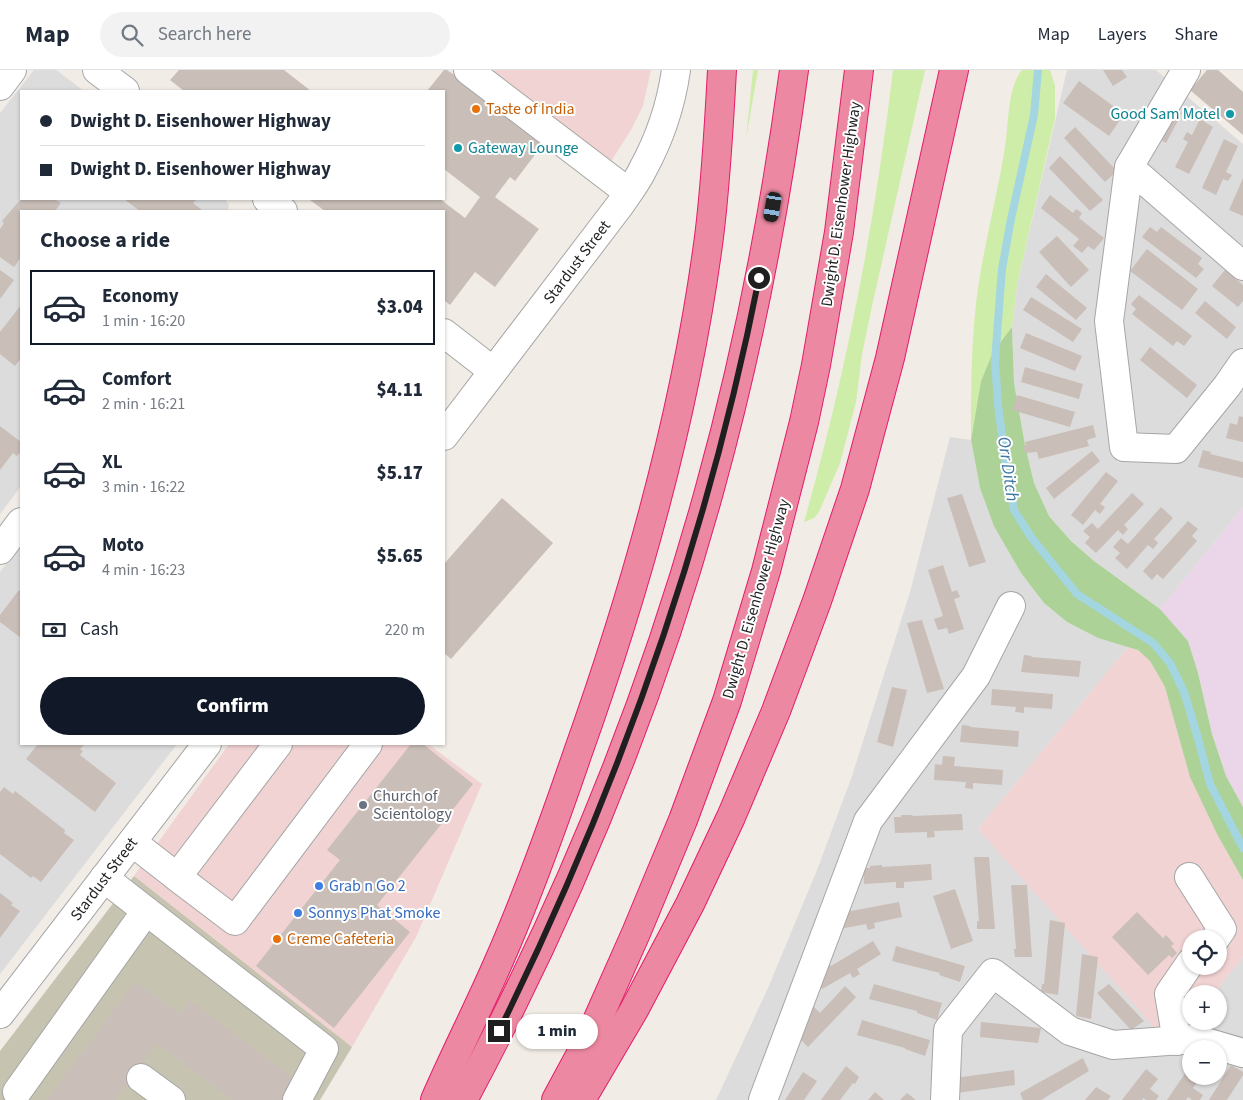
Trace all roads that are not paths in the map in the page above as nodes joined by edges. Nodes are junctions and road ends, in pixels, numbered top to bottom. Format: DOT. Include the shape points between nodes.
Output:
graph roads {
  1 [pos="12,70"];
  2 [pos="97,70"];
  3 [pos="468,70"];
  4 [pos="676,70"];
  5 [pos="722,70"];
  6 [pos="794,70"];
  7 [pos="859,70"];
  8 [pos="954,70"];
  9 [pos="1186,70"];
  10 [pos="0,86"];
  11 [pos="124,90"];
  12 [pos="1129,167"];
  13 [pos="628,192"];
  14 [pos="266,200"];
  15 [pos="268,200"];
  16 [pos="258,210"];
  17 [pos="282,210"];
  18 [pos="1243,266"];
  19 [pos="445,334"];
  20 [pos="1243,364"];
  21 [pos="493,371"];
  22 [pos="445,435"];
  23 [pos="20,523"];
  24 [pos="0,550"];
  25 [pos="1011,606"];
  26 [pos="206,745"];
  27 [pos="277,745"];
  28 [pos="367,745"];
  29 [pos="132,842"];
  30 [pos="177,877"];
  31 [pos="1189,877"];
  32 [pos="104,878"];
  33 [pos="146,911"];
  34 [pos="1221,930"];
  35 [pos="1182,975"];
  36 [pos="0,1014"];
  37 [pos="1177,1041"];
  38 [pos="1243,1053"];
  39 [pos="141,1078"];
  40 [pos="9,1091"];
  41 [pos="171,1100"];
  42 [pos="297,1100"];
  43 [pos="435,1100"];
  44 [pos="463,1100"];
  45 [pos="556,1100"];
  46 [pos="581,1100"];
  47 [pos="763,1100"];
  48 [pos="945,1100"];
  1 -- 10 [label="street"];
  2 -- 11 [label="street"];
  3 -- 13 [label="street"];
  4 -- 13 [label="street, Stardust Street" via="659,136"];
  5 -- 43 [label="highway" via="717,163 696,320 680,402 631,592 550,834 498,962"];
  6 -- 44 [label="highway" via="752,314 710,489 685,571 638,710 595,820 523,984"];
  7 -- 45 [label="highway, Dwight D. Eisenhower Highway" via="839,232 820,348 766,571 727,701 683,820 589,1039"];
  8 -- 46 [label="highway" via="890,358 854,488 817,601 776,711 731,817 634,1010"];
  9 -- 12 [label="street"];
  12 -- 18 [label="street"];
  12 -- 20 [label="street" via="1110,321 1124,447 1176,449"];
  13 -- 21 [label="street, Stardust Street"];
  14 -- 16 [label="street"];
  15 -- 17 [label="street"];
  19 -- 21 [label="street"];
  21 -- 22 [label="street, Stardust Street"];
  23 -- 24 [label="street"];
  25 -- 47 [label="street" via="976,676 868,821"];
  26 -- 29 [label="street, Stardust Street"];
  27 -- 30 [label="street"];
  28 -- 30 [label="street" via="235,922"];
  29 -- 30 [label="street"];
  29 -- 32 [label="street, Stardust Street"];
  31 -- 34 [label="street"];
  32 -- 33 [label="street"];
  32 -- 36 [label="street, Stardust Street"];
  33 -- 40 [label="street"];
  33 -- 42 [label="street" via="324,1050"];
  35 -- 37 [label="street" via="1169,994"];
  37 -- 38 [label="street" via="1195,1039"];
  37 -- 48 [label="street" via="1113,1045 1070,1031 993,973 948,1030"];
  39 -- 41 [label="street"];
}
